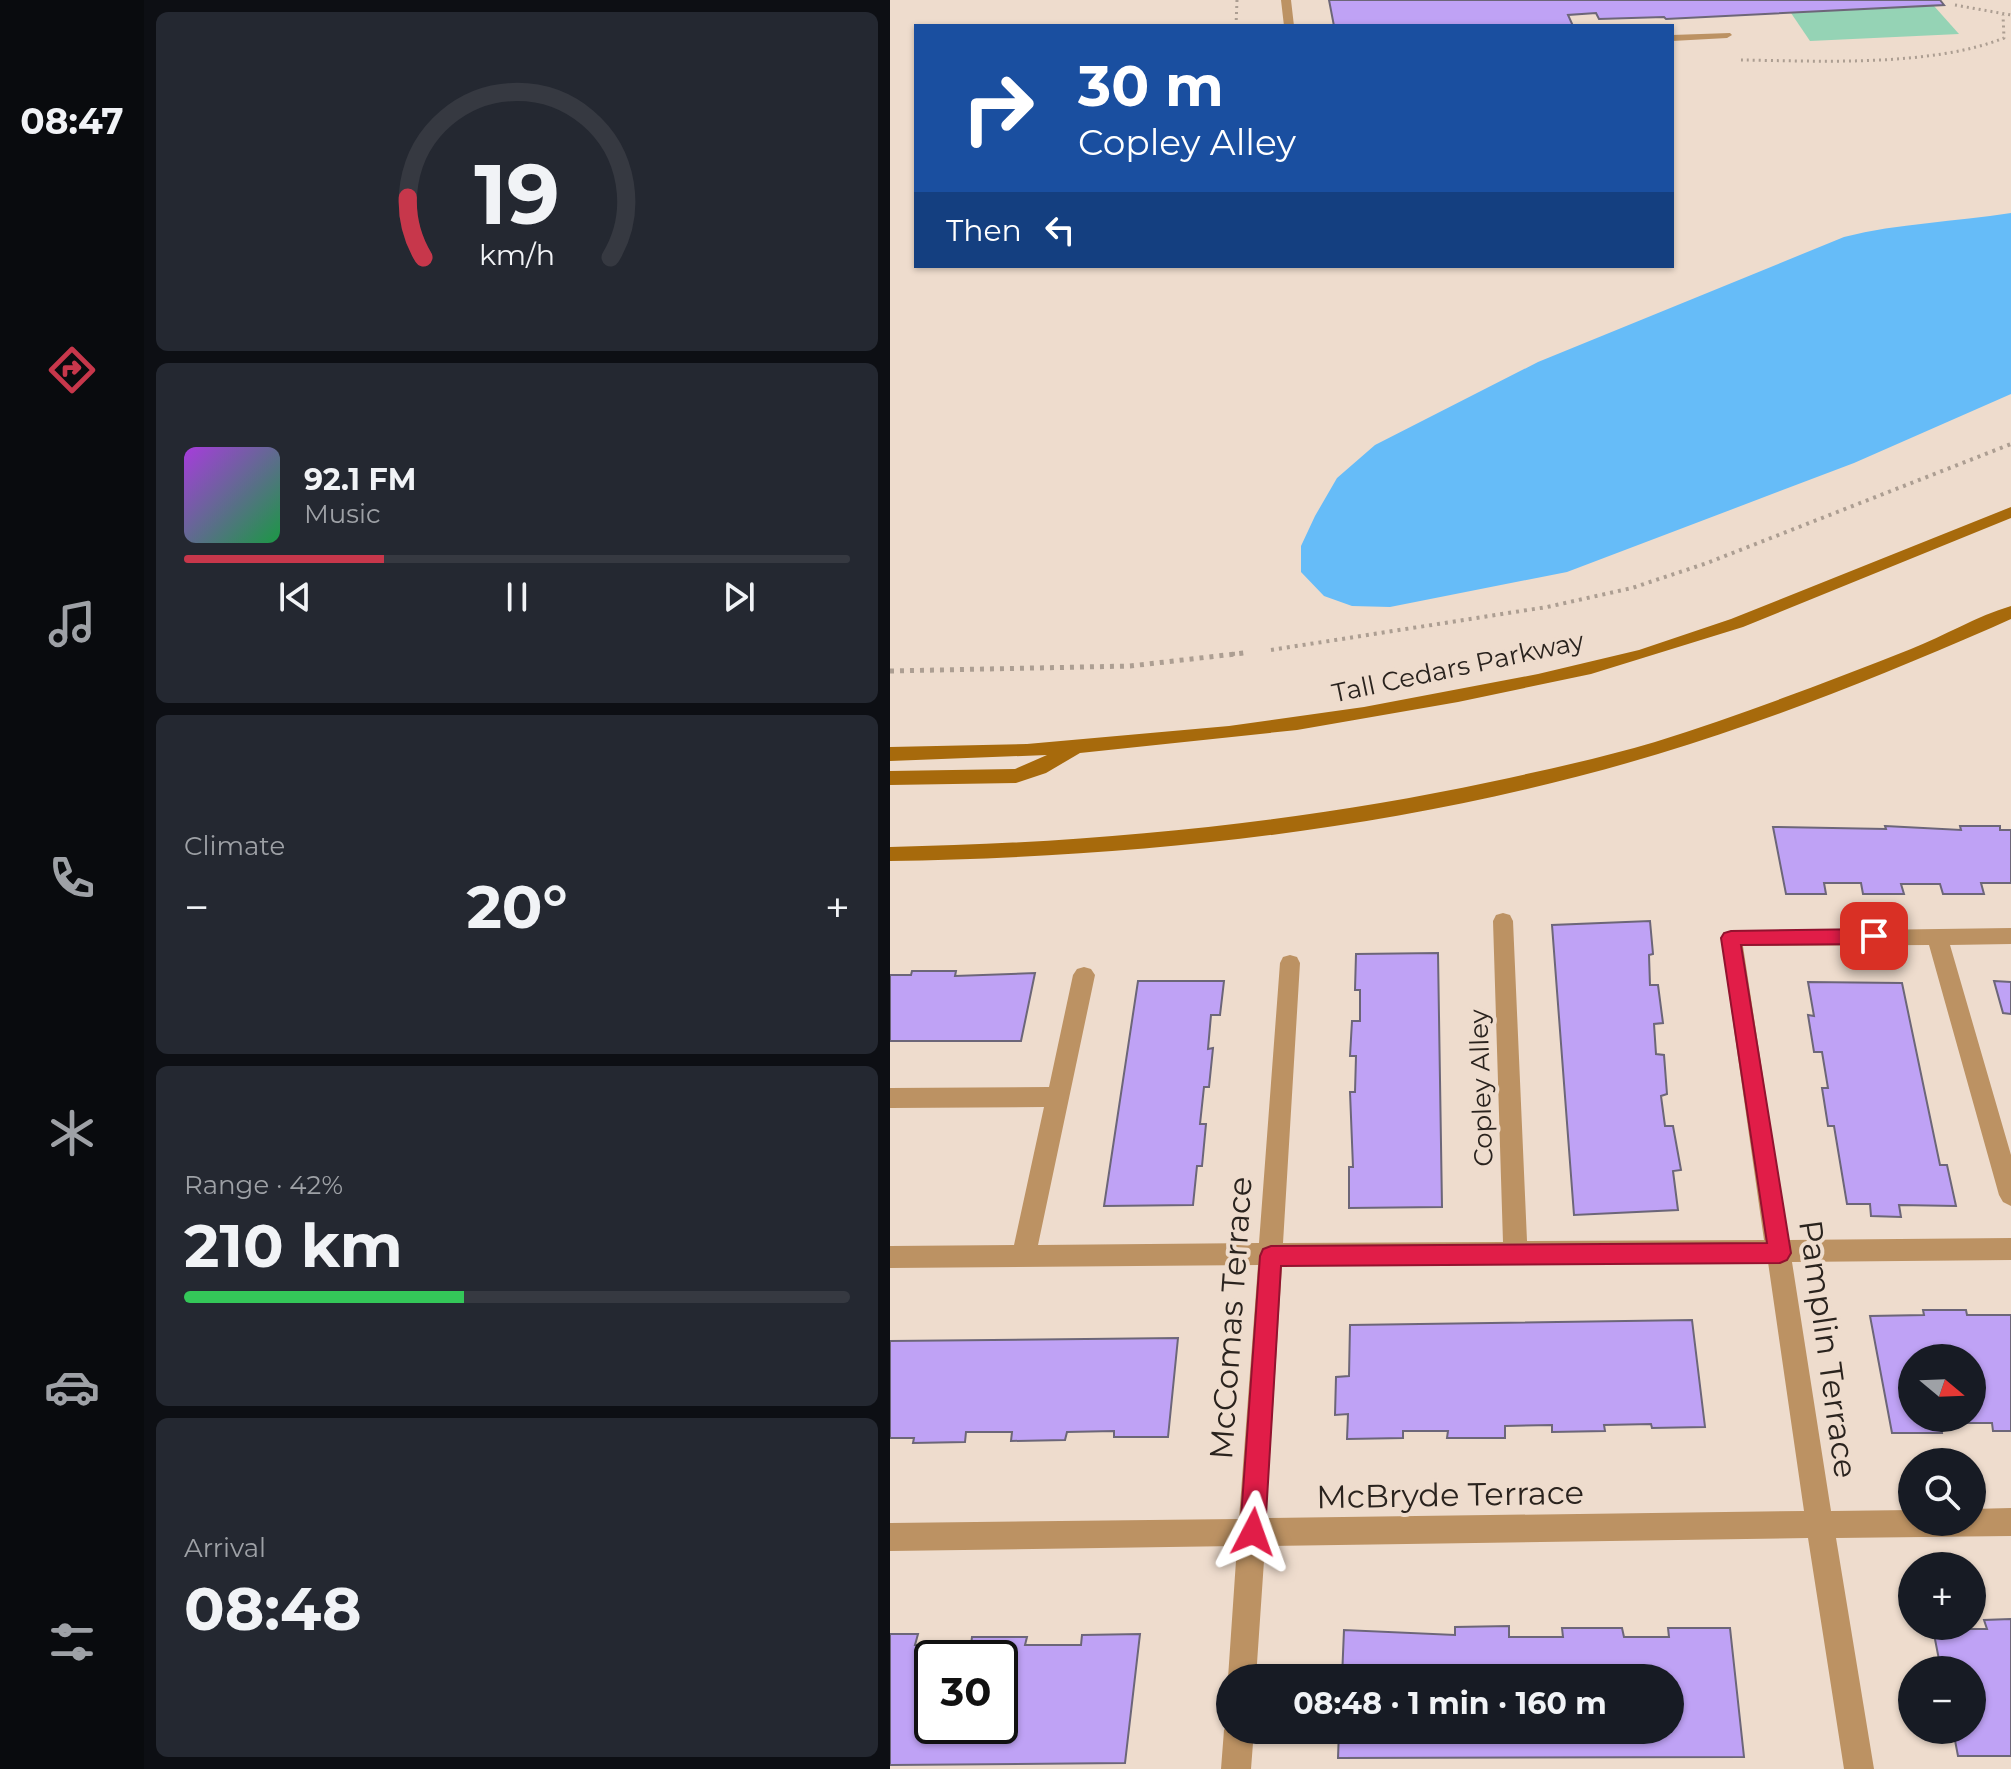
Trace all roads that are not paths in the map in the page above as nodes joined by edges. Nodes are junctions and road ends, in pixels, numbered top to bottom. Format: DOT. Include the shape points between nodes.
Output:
graph roads {
  1 [pos="1286,0"];
  2 [pos="1289,24"];
  3 [pos="1727,35"];
  4 [pos="1674,38"];
  5 [pos="2011,512"];
  6 [pos="2011,612"];
  7 [pos="1076,747"];
  8 [pos="890,754"];
  9 [pos="890,778"];
  10 [pos="890,854"];
  11 [pos="1503,921"];
  12 [pos="1937,935"];
  13 [pos="2011,936"];
  14 [pos="1290,963"];
  15 [pos="1084,975"];
  16 [pos="1058,1097"];
  17 [pos="890,1098"];
  18 [pos="2011,1195"];
  19 [pos="2011,1249"];
  20 [pos="1515,1253"];
  21 [pos="1780,1253"];
  22 [pos="1024,1254"];
  23 [pos="1271,1256"];
  24 [pos="890,1257"];
  25 [pos="2011,1522"];
  26 [pos="1819,1525"];
  27 [pos="1253,1532"];
  28 [pos="890,1537"];
  29 [pos="1243,1664"];
  30 [pos="1238,1744"];
  31 [pos="1236,1769"];
  32 [pos="1859,1769"];
  1 -- 2 [label="lane"];
  3 -- 4 [label="lane"];
  5 -- 7 [label="main road, Tall Cedars Parkway" via="1749,618 1644,654 1317,723 1188,740"];
  6 -- 10 [label="main road" via="1748,717 1635,755 1499,788 1250,829 1123,842"];
  7 -- 8 [label="main road, Tall Cedars Parkway"];
  7 -- 9 [label="main road" via="1016,776"];
  11 -- 20 [label="street, Copley Alley"];
  12 -- 13 [label="street"];
  12 -- 18 [label="street"];
  12 -- 21 [label="street, Pamplin Terrace" via="1731,938"];
  14 -- 23 [label="street, McComas Terrace"];
  15 -- 16 [label="street"];
  16 -- 17 [label="street"];
  16 -- 22 [label="street"];
  19 -- 21 [label="street"];
  20 -- 21 [label="street"];
  20 -- 23 [label="street"];
  21 -- 26 [label="street, Pamplin Terrace"];
  22 -- 23 [label="street"];
  22 -- 24 [label="street"];
  23 -- 27 [label="street, McComas Terrace"];
  25 -- 26 [label="street, McBryde Terrace"];
  26 -- 27 [label="street, McBryde Terrace"];
  26 -- 32 [label="street, Pamplin Terrace"];
  27 -- 28 [label="street, McBryde Terrace"];
  27 -- 29 [label="street, McComas Terrace"];
  30 -- 31 [label="street"];
}
